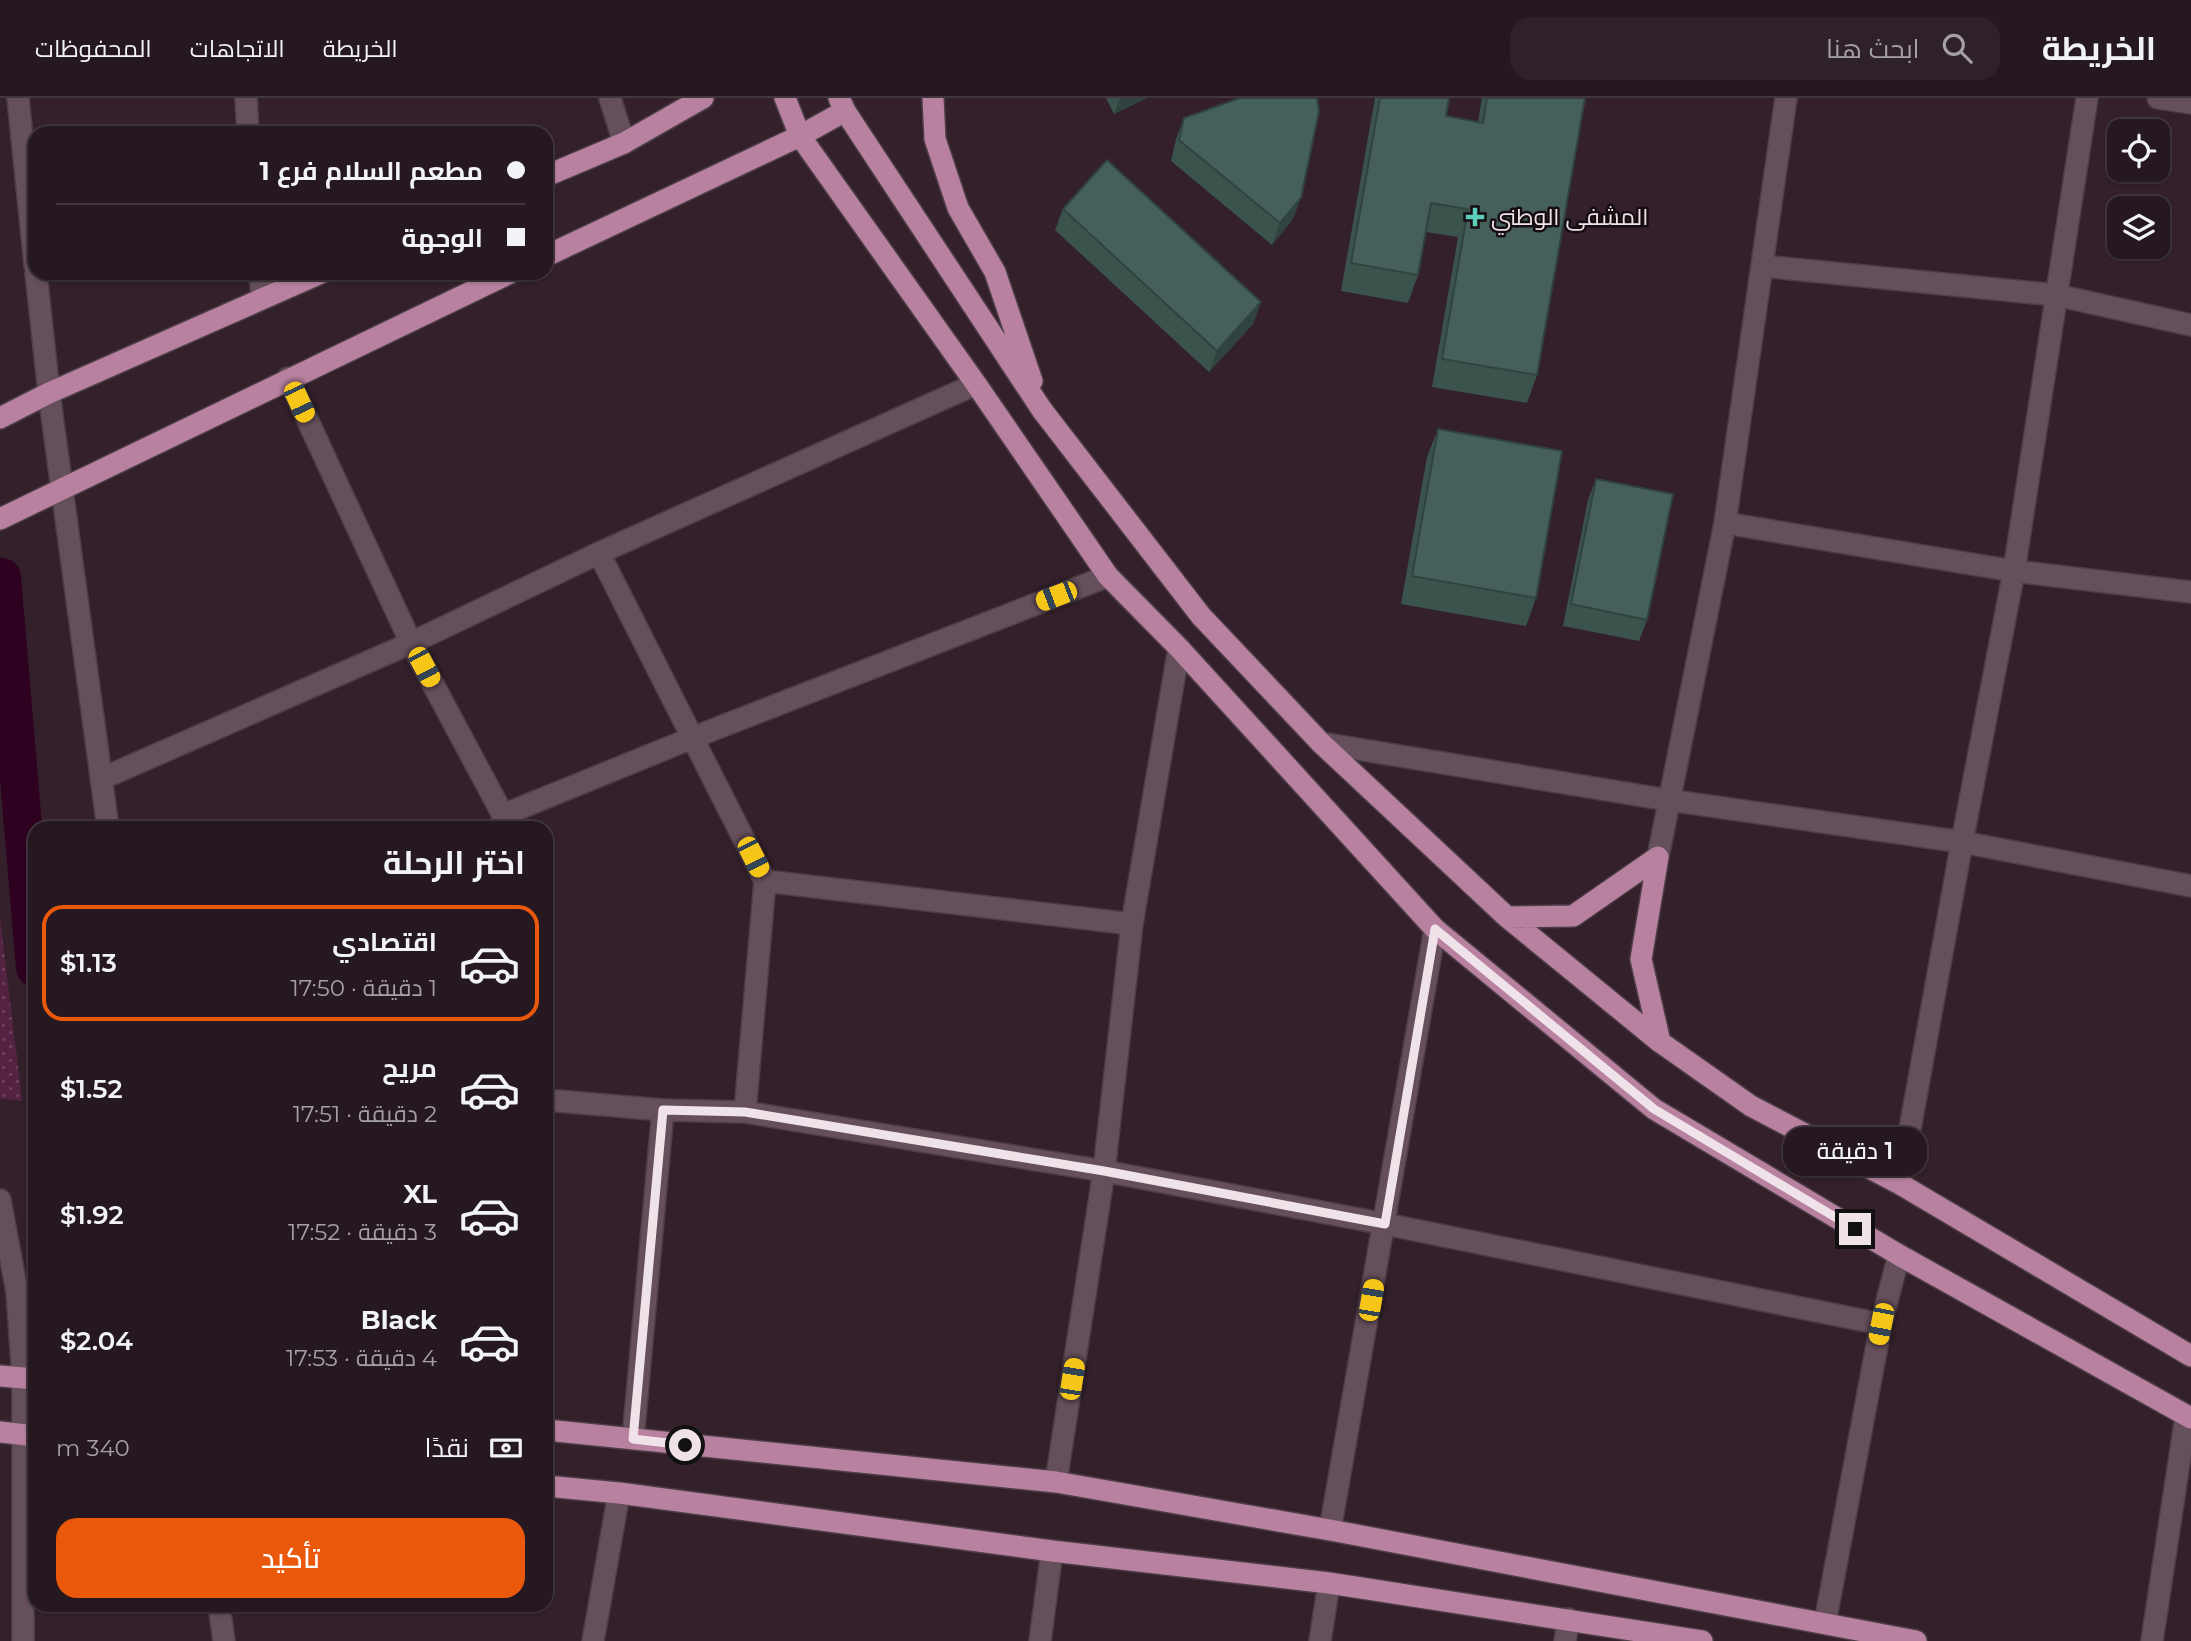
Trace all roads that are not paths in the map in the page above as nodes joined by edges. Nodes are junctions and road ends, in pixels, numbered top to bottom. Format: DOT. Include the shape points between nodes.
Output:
graph roads {
  1 [pos="18,98"];
  2 [pos="246,98"];
  3 [pos="610,98"];
  4 [pos="703,98"];
  5 [pos="785,98"];
  6 [pos="933,98"];
  7 [pos="1786,98"];
  8 [pos="2087,98"];
  9 [pos="2158,98"];
  10 [pos="845,102"];
  11 [pos="2191,103"];
  12 [pos="248,126"];
  13 [pos="800,136"];
  14 [pos="624,143"];
  15 [pos="553,173"];
  16 [pos="28,196"];
  17 [pos="553,253"];
  18 [pos="1762,266"];
  19 [pos="37,280"];
  20 [pos="261,280"];
  21 [pos="304,280"];
  22 [pos="495,280"];
  23 [pos="2056,295"];
  24 [pos="262,298"];
  25 [pos="2191,325"];
  26 [pos="288,378"];
  27 [pos="976,384"];
  28 [pos="49,393"];
  29 [pos="1042,410"];
  30 [pos="0,418"];
  31 [pos="62,489"];
  32 [pos="0,519"];
  33 [pos="1724,523"];
  34 [pos="599,553"];
  35 [pos="2014,571"];
  36 [pos="1108,576"];
  37 [pos="2191,592"];
  38 [pos="411,643"];
  39 [pos="1179,648"];
  40 [pos="692,738"];
  41 [pos="1321,743"];
  42 [pos="101,779"];
  43 [pos="1668,800"];
  44 [pos="107,821"];
  45 [pos="502,821"];
  46 [pos="1962,842"];
  47 [pos="1658,857"];
  48 [pos="765,881"];
  49 [pos="2191,886"];
  50 [pos="1507,917"];
  51 [pos="1132,925"];
  52 [pos="1435,929"];
  53 [pos="1660,1042"];
  54 [pos="553,1101"];
  55 [pos="663,1110"];
  56 [pos="745,1112"];
  57 [pos="1104,1171"];
  58 [pos="1900,1184"];
  59 [pos="0,1200"];
  60 [pos="1385,1224"];
  61 [pos="1899,1255"];
  62 [pos="1881,1324"];
  63 [pos="2191,1356"];
  64 [pos="28,1372"];
  65 [pos="0,1376"];
  66 [pos="28,1379"];
  67 [pos="2189,1417"];
  68 [pos="553,1431"];
  69 [pos="0,1432"];
  70 [pos="28,1435"];
  71 [pos="633,1439"];
  72 [pos="1056,1482"];
  73 [pos="553,1487"];
  74 [pos="618,1493"];
  75 [pos="28,1494"];
  76 [pos="1330,1530"];
  77 [pos="1052,1551"];
  78 [pos="1329,1583"];
  79 [pos="220,1612"];
  80 [pos="1569,1619"];
  81 [pos="1825,1623"];
  82 [pos="23,1641"];
  83 [pos="224,1641"];
  84 [pos="593,1641"];
  85 [pos="1040,1641"];
  86 [pos="1320,1641"];
  87 [pos="1565,1641"];
  88 [pos="1702,1641"];
  89 [pos="1916,1641"];
  90 [pos="2151,1641"];
  1 -- 16 [label="street"];
  2 -- 12 [label="street"];
  3 -- 14 [label="street"];
  4 -- 14 [label="main road"];
  5 -- 13 [label="main road"];
  6 -- 29 [label="main road" via="935,139 958,208 995,272"];
  7 -- 18 [label="street"];
  8 -- 23 [label="street"];
  9 -- 11 [label="street"];
  10 -- 13 [label="main road"];
  10 -- 29 [label="main road"];
  13 -- 17 [label="main road"];
  13 -- 27 [label="main road"];
  14 -- 15 [label="main road"];
  18 -- 23 [label="street"];
  18 -- 33 [label="street"];
  19 -- 28 [label="street"];
  20 -- 24 [label="street"];
  21 -- 24 [label="main road"];
  22 -- 26 [label="main road"];
  23 -- 25 [label="street"];
  23 -- 35 [label="street"];
  24 -- 28 [label="main road"];
  26 -- 31 [label="main road"];
  26 -- 38 [label="street"];
  27 -- 34 [label="street"];
  27 -- 36 [label="main road"];
  28 -- 30 [label="main road"];
  28 -- 31 [label="street"];
  29 -- 41 [label="main road" via="1201,616"];
  31 -- 32 [label="main road"];
  31 -- 42 [label="street"];
  33 -- 35 [label="street"];
  33 -- 43 [label="street"];
  34 -- 38 [label="street"];
  34 -- 40 [label="street"];
  35 -- 37 [label="street"];
  35 -- 46 [label="street"];
  36 -- 39 [label="main road"];
  36 -- 40 [label="street"];
  38 -- 42 [label="street"];
  38 -- 45 [label="street"];
  39 -- 51 [label="street"];
  39 -- 52 [label="main road"];
  40 -- 45 [label="street"];
  40 -- 48 [label="street"];
  41 -- 43 [label="street"];
  41 -- 50 [label="main road"];
  42 -- 44 [label="street"];
  43 -- 46 [label="street"];
  43 -- 47 [label="street"];
  46 -- 49 [label="street"];
  46 -- 58 [label="street"];
  47 -- 50 [label="main road" via="1573,916"];
  47 -- 53 [label="main road" via="1641,959"];
  48 -- 51 [label="street"];
  48 -- 56 [label="street"];
  50 -- 53 [label="main road"];
  51 -- 57 [label="street"];
  52 -- 60 [label="street"];
  52 -- 61 [label="main road" via="1654,1109"];
  53 -- 58 [label="main road" via="1751,1105"];
  54 -- 55 [label="street"];
  55 -- 56 [label="street"];
  55 -- 71 [label="street"];
  56 -- 57 [label="street"];
  57 -- 60 [label="street"];
  57 -- 72 [label="street"];
  58 -- 63 [label="main road"];
  59 -- 64 [label="street"];
  60 -- 62 [label="street"];
  60 -- 76 [label="street"];
  61 -- 62 [label="street"];
  61 -- 67 [label="main road"];
  62 -- 81 [label="street"];
  65 -- 66 [label="main road"];
  67 -- 90 [label="street"];
  68 -- 71 [label="main road"];
  69 -- 70 [label="main road"];
  71 -- 72 [label="main road"];
  72 -- 76 [label="main road"];
  73 -- 74 [label="main road"];
  74 -- 77 [label="main road"];
  74 -- 84 [label="street"];
  75 -- 82 [label="street"];
  76 -- 81 [label="main road"];
  77 -- 78 [label="main road"];
  77 -- 85 [label="street"];
  78 -- 80 [label="main road"];
  78 -- 86 [label="street"];
  79 -- 83 [label="street"];
  80 -- 87 [label="street"];
  80 -- 88 [label="main road"];
  81 -- 89 [label="main road"];
}
